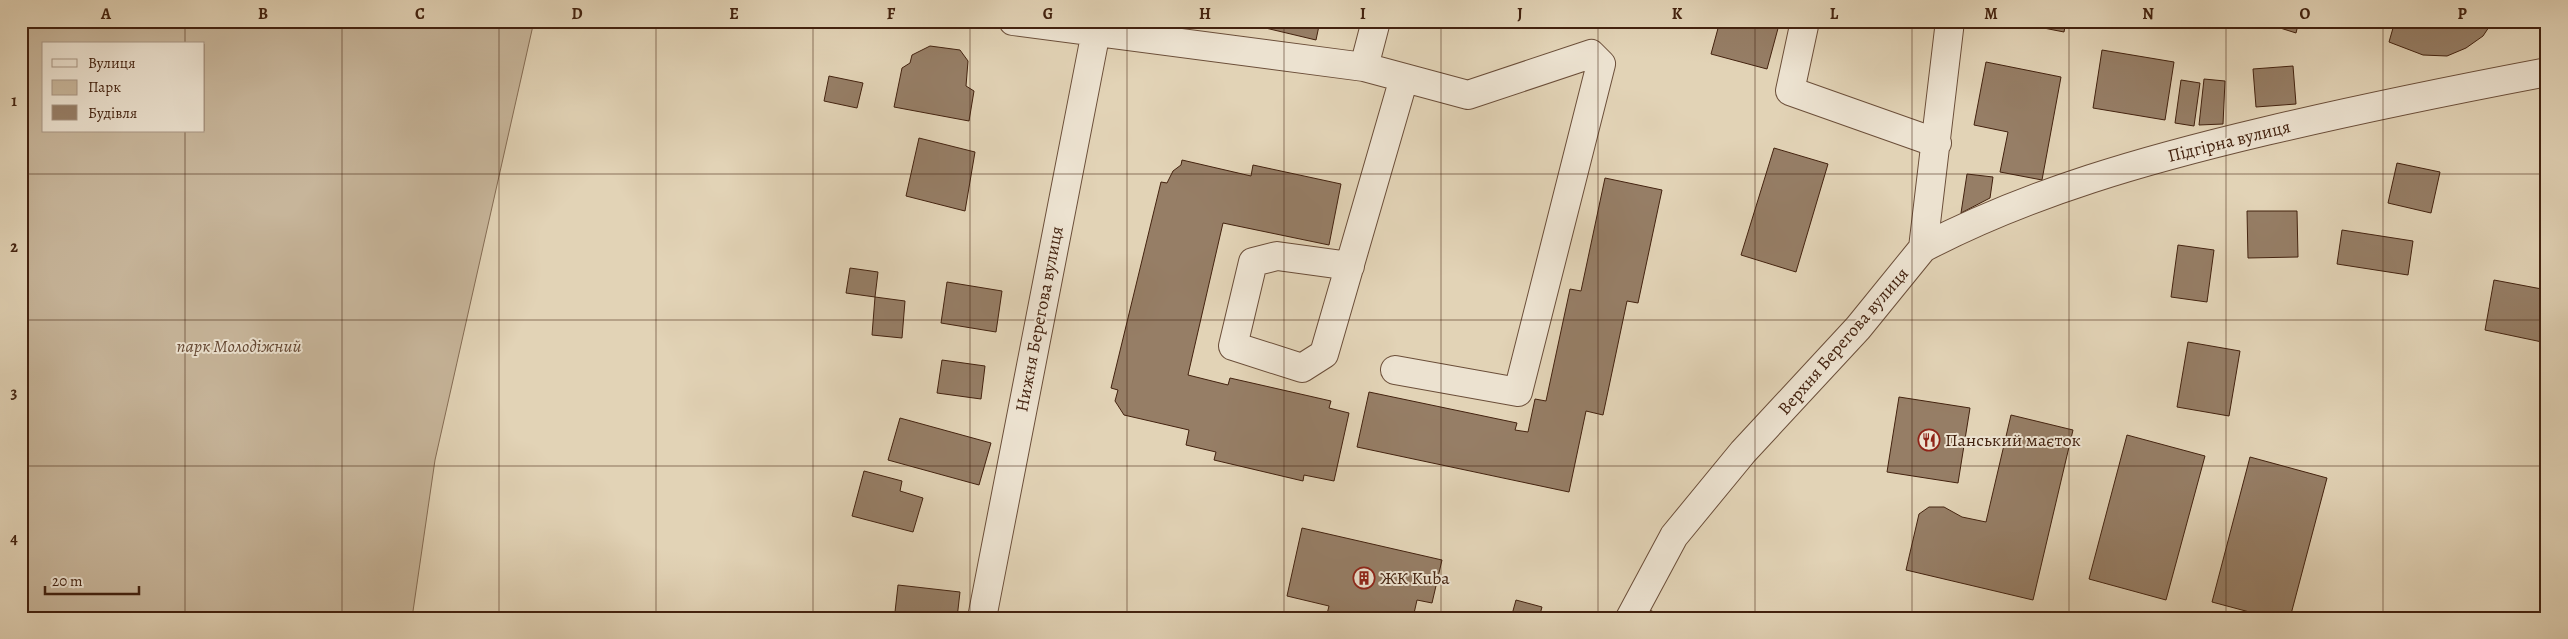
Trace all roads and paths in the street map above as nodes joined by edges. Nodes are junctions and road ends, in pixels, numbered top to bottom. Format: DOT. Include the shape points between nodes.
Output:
graph roads {
  1 [pos="1013,21"];
  2 [pos="1376,21"];
  3 [pos="1805,21"];
  4 [pos="1950,21"];
  5 [pos="1096,27"];
  6 [pos="1364,67"];
  7 [pos="2547,72"];
  8 [pos="1404,78"];
  9 [pos="1937,143"];
  10 [pos="1923,248"];
  11 [pos="1350,266"];
  12 [pos="1395,370"];
  13 [pos="982,618"];
  14 [pos="1630,618"];
  1 -- 5 [label="street"];
  2 -- 6 [label="street"];
  3 -- 9 [label="street" via="1790,91"];
  4 -- 9 [label="street"];
  5 -- 6 [label="street"];
  5 -- 13 [label="street, Нижня Берегова вулиця"];
  6 -- 8 [label="street"];
  7 -- 10 [label="street, Підгірна вулиця" via="2391,102 2178,152 1972,222"];
  8 -- 11 [label="street"];
  8 -- 12 [label="street" via="1468,95 1591,54 1601,64 1518,392"];
  9 -- 10 [label="street"];
  10 -- 14 [label="street, Верхня Берегова вулиця" via="1858,328 1743,452 1674,536"];
  11 -- 11 [label="street" via="1324,354 1302,368 1233,346 1253,262 1278,256"];
}
